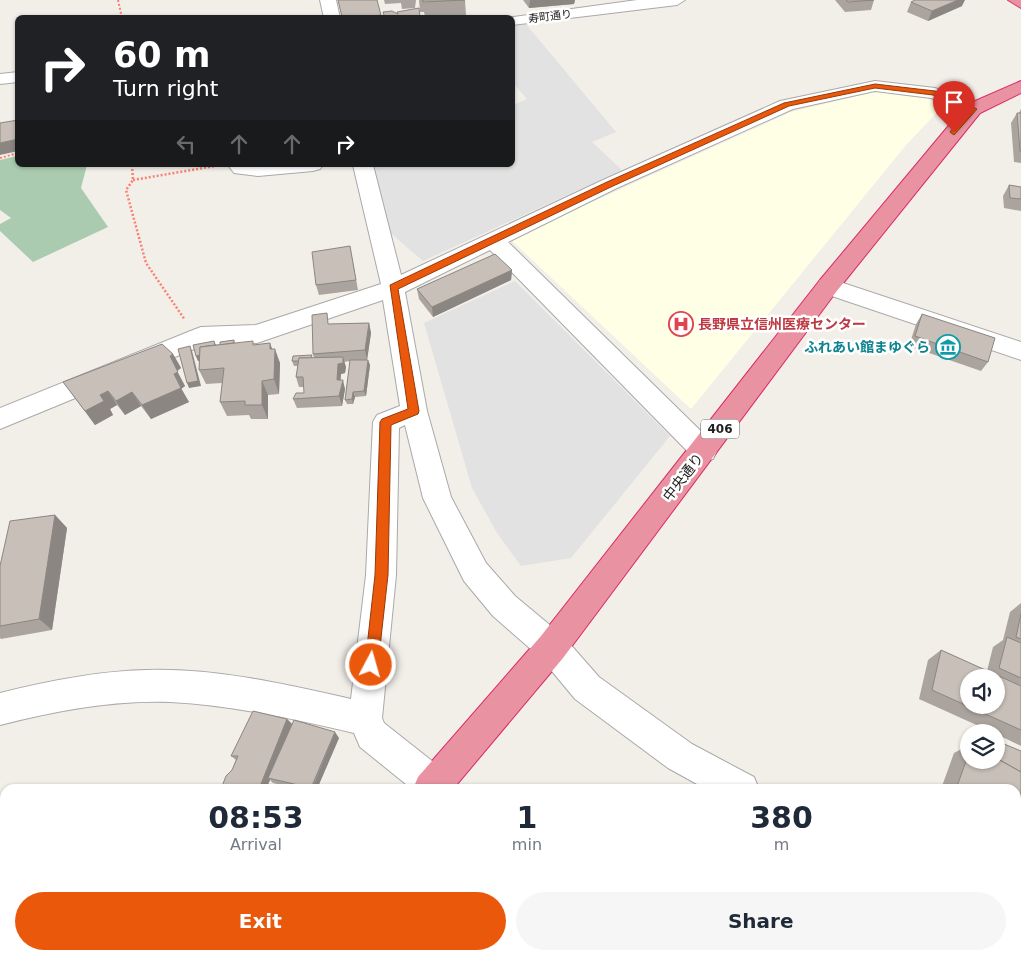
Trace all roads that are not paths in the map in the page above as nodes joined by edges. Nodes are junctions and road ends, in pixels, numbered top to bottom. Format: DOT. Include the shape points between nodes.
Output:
graph roads {
  1 [pos="328,0"];
  2 [pos="677,0"];
  3 [pos="1016,0"];
  4 [pos="1021,3"];
  5 [pos="331,15"];
  6 [pos="515,16"];
  7 [pos="15,77"];
  8 [pos="0,79"];
  9 [pos="1021,87"];
  10 [pos="973,109"];
  11 [pos="240,167"];
  12 [pos="292,167"];
  13 [pos="363,167"];
  14 [pos="492,240"];
  15 [pos="828,286"];
  16 [pos="393,288"];
  17 [pos="1021,351"];
  18 [pos="414,411"];
  19 [pos="0,419"];
  20 [pos="704,451"];
  21 [pos="552,647"];
  22 [pos="0,709"];
  23 [pos="365,719"];
  24 [pos="430,784"];
  25 [pos="434,784"];
  26 [pos="733,784"];
  1 -- 5 [label="street"];
  2 -- 6 [label="street, 寿町通り"];
  3 -- 4 [label="highway"];
  7 -- 8 [label="street"];
  9 -- 10 [label="highway, 中央通り / 406"];
  10 -- 14 [label="street" via="935,93 875,86 787,105"];
  10 -- 15 [label="highway, 中央通り / 406"];
  11 -- 12 [label="street" via="258,170"];
  13 -- 16 [label="street"];
  14 -- 16 [label="street"];
  14 -- 20 [label="street"];
  15 -- 17 [label="street"];
  15 -- 20 [label="highway, 中央通り / 406"];
  16 -- 18 [label="street"];
  16 -- 19 [label="street" via="257,334 201,336"];
  18 -- 21 [label="street" via="437,498 475,572 504,606"];
  18 -- 23 [label="street" via="386,422 381,575"];
  20 -- 21 [label="highway, 中央通り / 406"];
  21 -- 25 [label="highway, 中央通り / 406"];
  21 -- 26 [label="street" via="588,688 680,756"];
  22 -- 23 [label="street" via="106,688 168,686 296,702"];
  23 -- 24 [label="street" via="372,735"];
}
